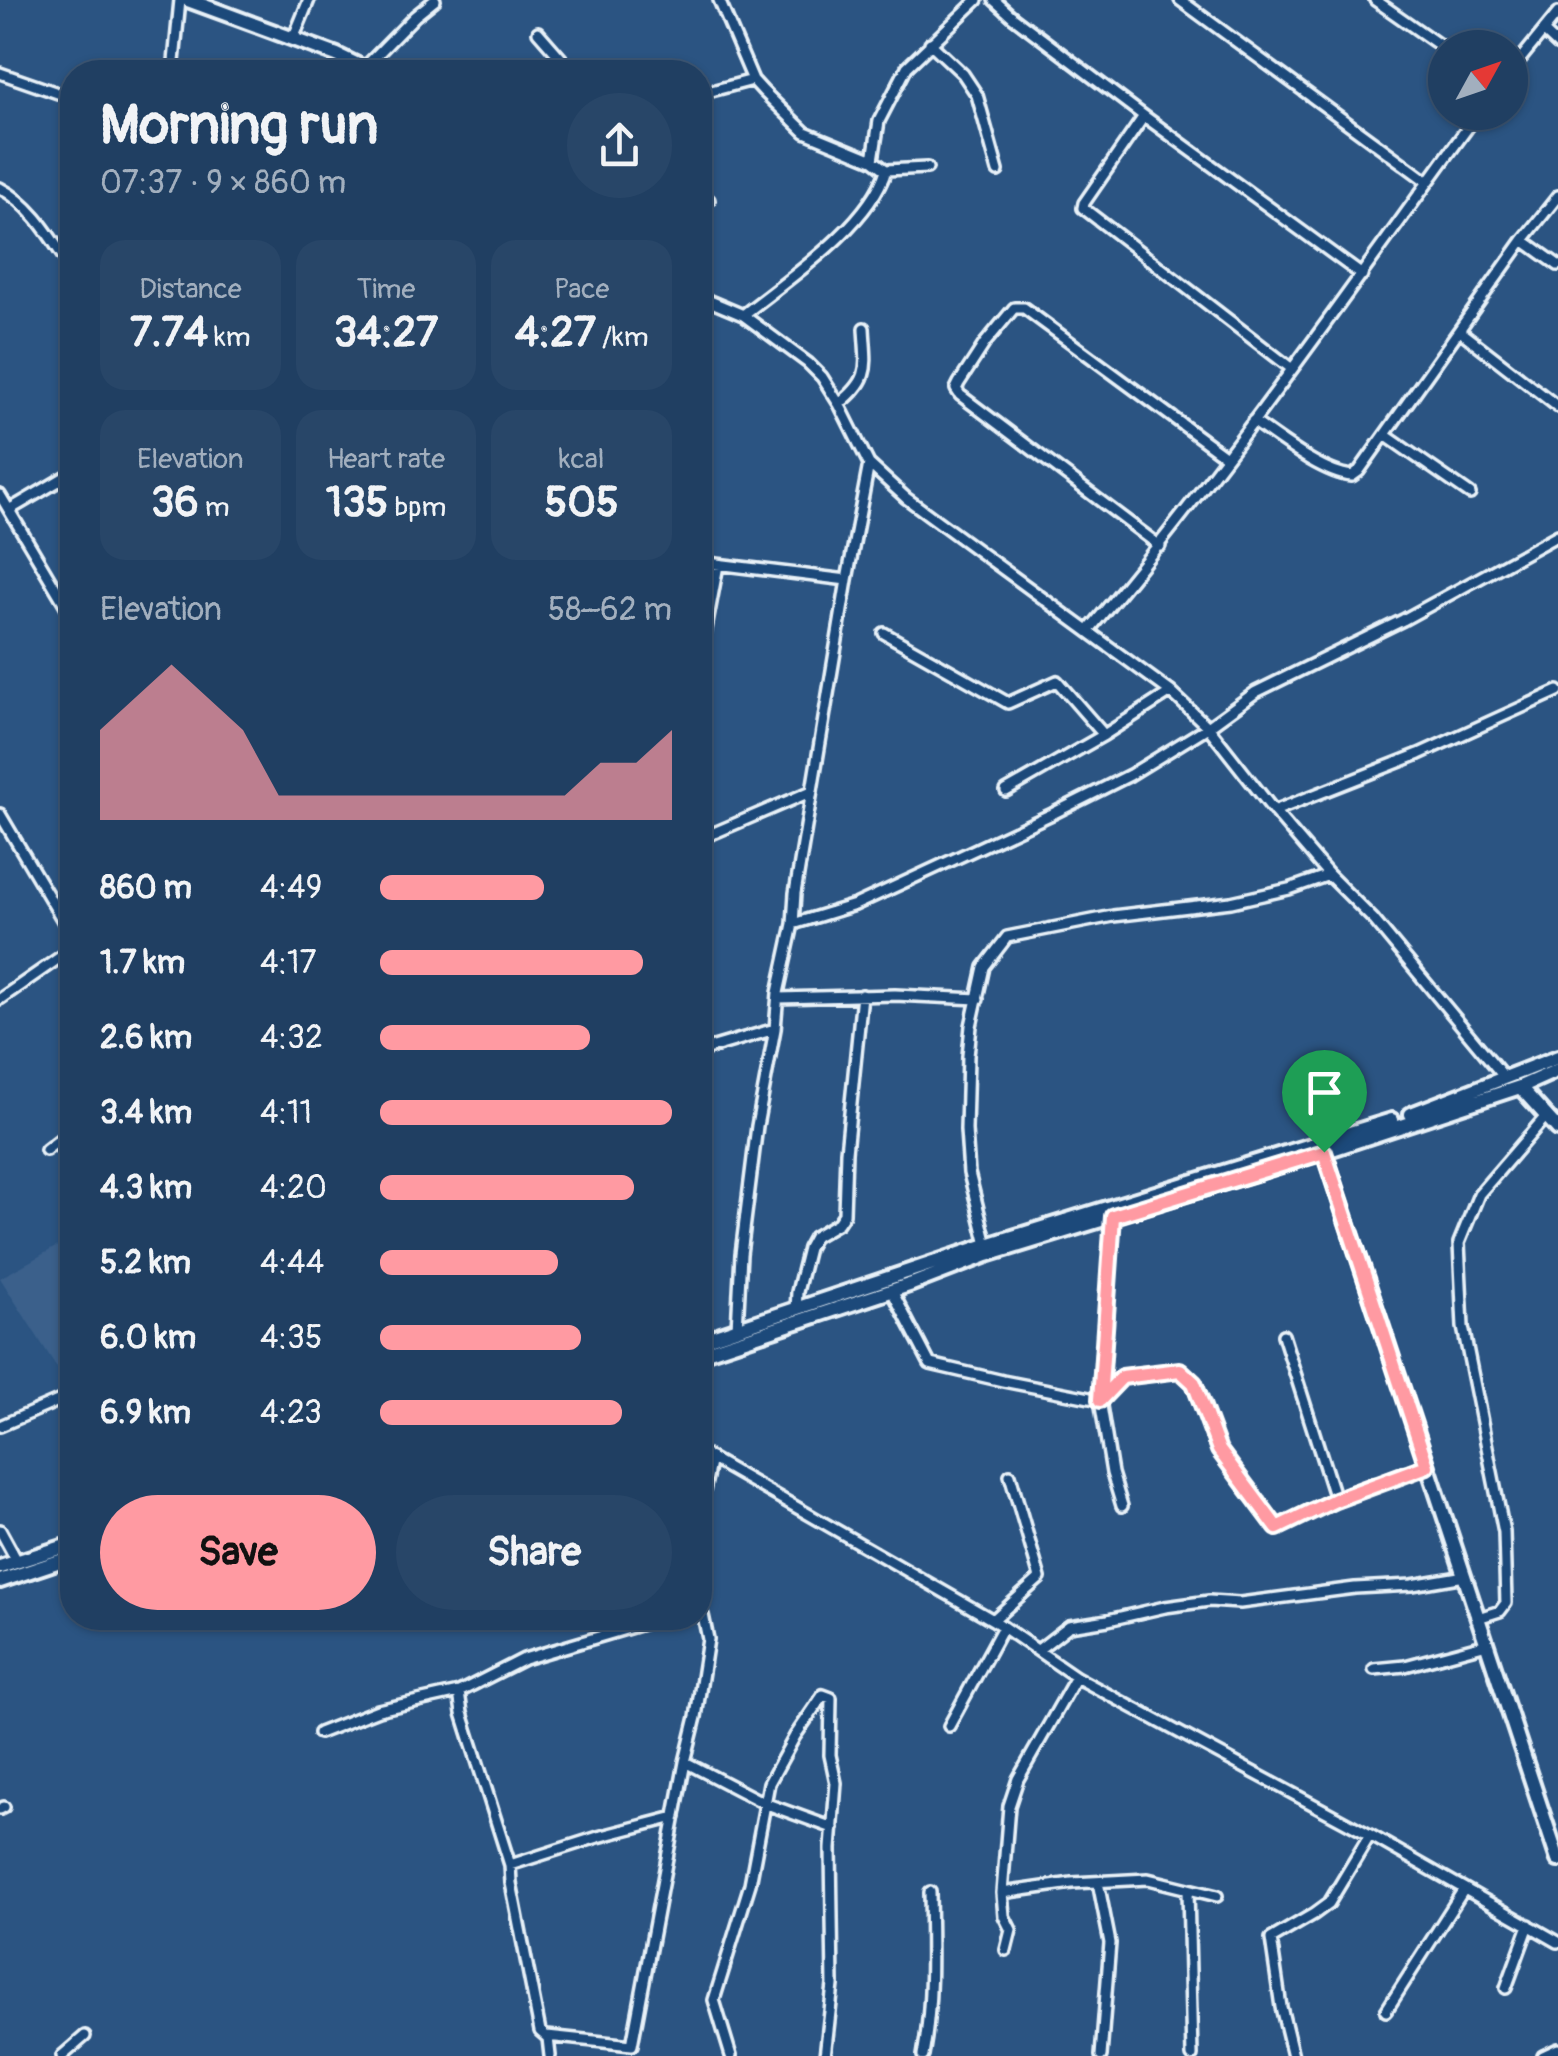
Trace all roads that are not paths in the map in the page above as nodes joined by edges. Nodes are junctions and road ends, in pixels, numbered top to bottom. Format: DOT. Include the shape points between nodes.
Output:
graph roads {
  1 [pos="180,0"];
  2 [pos="188,0"];
  3 [pos="309,0"];
  4 [pos="436,0"];
  5 [pos="719,0"];
  6 [pos="977,0"];
  7 [pos="994,0"];
  8 [pos="1180,0"];
  9 [pos="1375,0"];
  10 [pos="1558,12"];
  11 [pos="538,32"];
  12 [pos="1544,32"];
  13 [pos="1428,37"];
  14 [pos="293,39"];
  15 [pos="930,43"];
  16 [pos="1558,45"];
  17 [pos="1528,51"];
  18 [pos="174,60"];
  19 [pos="344,60"];
  20 [pos="377,60"];
  21 [pos="563,60"];
  22 [pos="0,73"];
  23 [pos="753,80"];
  24 [pos="712,91"];
  25 [pos="60,94"];
  26 [pos="1144,116"];
  27 [pos="1465,130"];
  28 [pos="873,160"];
  29 [pos="927,168"];
  30 [pos="886,170"];
  31 [pos="998,171"];
  32 [pos="1428,182"];
  33 [pos="0,188"];
  34 [pos="1558,196"];
  35 [pos="1523,240"];
  36 [pos="60,252"];
  37 [pos="1558,265"];
  38 [pos="1362,276"];
  39 [pos="712,302"];
  40 [pos="743,315"];
  41 [pos="864,328"];
  42 [pos="1460,331"];
  43 [pos="1292,369"];
  44 [pos="840,404"];
  45 [pos="1558,407"];
  46 [pos="1253,421"];
  47 [pos="1385,435"];
  48 [pos="1225,456"];
  49 [pos="869,464"];
  50 [pos="60,480"];
  51 [pos="1470,494"];
  52 [pos="0,495"];
  53 [pos="9,510"];
  54 [pos="1558,534"];
  55 [pos="1160,546"];
  56 [pos="712,564"];
  57 [pos="718,565"];
  58 [pos="847,580"];
  59 [pos="60,596"];
  60 [pos="712,597"];
  61 [pos="1089,630"];
  62 [pos="884,633"];
  63 [pos="1558,691"];
  64 [pos="1171,692"];
  65 [pos="1208,727"];
  66 [pos="1104,735"];
  67 [pos="812,791"];
  68 [pos="1006,792"];
  69 [pos="1274,811"];
  70 [pos="0,814"];
  71 [pos="712,834"];
  72 [pos="1329,876"];
  73 [pos="60,916"];
  74 [pos="793,924"];
  75 [pos="60,956"];
  76 [pos="862,995"];
  77 [pos="778,998"];
  78 [pos="0,999"];
  79 [pos="978,1000"];
  80 [pos="775,1028"];
  81 [pos="712,1047"];
  82 [pos="1558,1057"];
  83 [pos="1558,1070"];
  84 [pos="1506,1078"];
  85 [pos="1520,1086"];
  86 [pos="1546,1115"];
  87 [pos="1558,1129"];
  88 [pos="60,1139"];
  89 [pos="1322,1147"];
  90 [pos="46,1150"];
  91 [pos="1113,1216"];
  92 [pos="987,1245"];
  93 [pos="892,1290"];
  94 [pos="796,1310"];
  95 [pos="736,1328"];
  96 [pos="1283,1335"];
  97 [pos="712,1337"];
  98 [pos="712,1350"];
  99 [pos="60,1400"];
  100 [pos="1100,1400"];
  101 [pos="0,1426"];
  102 [pos="712,1459"];
  103 [pos="1427,1466"];
  104 [pos="1010,1475"];
  105 [pos="1335,1500"];
  106 [pos="1122,1506"];
  107 [pos="0,1530"];
  108 [pos="60,1548"];
  109 [pos="17,1561"];
  110 [pos="60,1561"];
  111 [pos="0,1567"];
  112 [pos="1465,1576"];
  113 [pos="0,1581"];
  114 [pos="1478,1618"];
  115 [pos="993,1620"];
  116 [pos="1003,1628"];
  117 [pos="622,1630"];
  118 [pos="706,1630"];
  119 [pos="1486,1644"];
  120 [pos="1038,1650"];
  121 [pos="1374,1669"];
  122 [pos="1076,1677"];
  123 [pos="459,1692"];
  124 [pos="949,1726"];
  125 [pos="318,1733"];
  126 [pos="685,1762"];
  127 [pos="764,1803"];
  128 [pos="675,1817"];
  129 [pos="833,1828"];
  130 [pos="1370,1835"];
  131 [pos="1558,1860"];
  132 [pos="510,1865"];
  133 [pos="1098,1882"];
  134 [pos="1464,1889"];
  135 [pos="1188,1890"];
  136 [pos="930,1892"];
  137 [pos="1002,1894"];
  138 [pos="1217,1896"];
  139 [pos="1528,1925"];
  140 [pos="1558,1942"];
  141 [pos="1006,1950"];
  142 [pos="1506,1988"];
  143 [pos="1386,2011"];
  144 [pos="544,2035"];
  145 [pos="85,2036"];
  146 [pos="1558,2049"];
  147 [pos="632,2050"];
  148 [pos="62,2056"];
  149 [pos="550,2056"];
  150 [pos="730,2056"];
  151 [pos="825,2056"];
  152 [pos="923,2056"];
  153 [pos="1101,2056"];
  154 [pos="1192,2056"];
  155 [pos="1293,2056"];
  156 [pos="1542,2056"];
  1 -- 18 [label="street"];
  2 -- 14 [label="main road"];
  3 -- 14 [label="street"];
  4 -- 20 [label="street"];
  5 -- 23 [label="street"];
  6 -- 15 [label="street"];
  7 -- 26 [label="street"];
  8 -- 32 [label="street"];
  9 -- 13 [label="street"];
  10 -- 12 [label="street"];
  11 -- 21 [label="street"];
  12 -- 16 [label="street"];
  12 -- 17 [label="street"];
  14 -- 19 [label="main road"];
  15 -- 28 [label="street" via="907,67 878,121"];
  15 -- 31 [label="street" via="977,96"];
  22 -- 25 [label="street"];
  23 -- 24 [label="street"];
  23 -- 28 [label="street" via="804,132"];
  26 -- 38 [label="street"];
  26 -- 43 [label="street" via="1083,208"];
  27 -- 32 [label="street"];
  28 -- 30 [label="street"];
  29 -- 30 [label="street"];
  30 -- 40 [label="street" via="878,192 834,242"];
  32 -- 38 [label="street"];
  33 -- 36 [label="street" via="16,196"];
  34 -- 35 [label="street"];
  35 -- 37 [label="street"];
  35 -- 42 [label="street"];
  38 -- 43 [label="street"];
  39 -- 40 [label="street"];
  40 -- 44 [label="street" via="808,363"];
  41 -- 44 [label="street" via="863,380"];
  42 -- 45 [label="street"];
  42 -- 47 [label="street"];
  43 -- 46 [label="street"];
  44 -- 49 [label="street"];
  46 -- 47 [label="street" via="1301,454 1352,476"];
  46 -- 48 [label="street"];
  47 -- 51 [label="street"];
  48 -- 55 [label="street"];
  48 -- 55 [label="street" via="1024,308 1014,308 985,343 956,389 960,395"];
  49 -- 58 [label="street"];
  49 -- 61 [label="street"];
  50 -- 53 [label="street"];
  52 -- 53 [label="street"];
  53 -- 59 [label="street"];
  54 -- 65 [label="street" via="1256,692"];
  55 -- 61 [label="street"];
  56 -- 57 [label="street"];
  57 -- 58 [label="street"];
  57 -- 60 [label="street"];
  58 -- 67 [label="street"];
  61 -- 64 [label="street"];
  62 -- 66 [label="street" via="1008,704 1057,681"];
  63 -- 69 [label="street"];
  64 -- 65 [label="street"];
  64 -- 66 [label="street"];
  65 -- 69 [label="street"];
  65 -- 74 [label="street" via="1052,814 856,905"];
  66 -- 68 [label="street"];
  67 -- 71 [label="street"];
  67 -- 74 [label="street"];
  69 -- 72 [label="street"];
  70 -- 73 [label="street"];
  72 -- 79 [label="street" via="1231,902 1012,934 984,966"];
  72 -- 84 [label="street"];
  74 -- 77 [label="street"];
  75 -- 78 [label="street"];
  76 -- 77 [label="street"];
  76 -- 79 [label="street"];
  76 -- 94 [label="street" via="844,1214 808,1248"];
  77 -- 80 [label="street"];
  79 -- 92 [label="street" via="966,1130"];
  80 -- 81 [label="street"];
  80 -- 95 [label="street" via="757,1126"];
  82 -- 84 [label="main road"];
  83 -- 85 [label="main road"];
  84 -- 89 [label="main road"];
  85 -- 86 [label="main road"];
  85 -- 89 [label="main road"];
  86 -- 87 [label="main road"];
  86 -- 114 [label="street" via="1479,1194 1460,1243 1463,1327 1504,1532 1506,1604"];
  88 -- 90 [label="street"];
  89 -- 91 [label="main road"];
  89 -- 92 [label="main road"];
  89 -- 103 [label="main road"];
  91 -- 93 [label="main road"];
  91 -- 100 [label="street"];
  92 -- 94 [label="main road"];
  93 -- 98 [label="main road"];
  93 -- 100 [label="street" via="930,1364"];
  94 -- 95 [label="main road"];
  95 -- 97 [label="main road"];
  96 -- 105 [label="street"];
  99 -- 101 [label="street"];
  100 -- 105 [label="street" via="1122,1377 1180,1370 1194,1383 1219,1450 1277,1528"];
  100 -- 106 [label="street"];
  102 -- 115 [label="street"];
  103 -- 105 [label="street"];
  103 -- 112 [label="main road"];
  104 -- 115 [label="street" via="1040,1578"];
  107 -- 109 [label="street"];
  108 -- 109 [label="main road"];
  109 -- 111 [label="main road"];
  110 -- 113 [label="main road"];
  112 -- 114 [label="main road"];
  112 -- 120 [label="street" via="1164,1607 1069,1626"];
  114 -- 119 [label="main road"];
  115 -- 116 [label="street"];
  116 -- 120 [label="street"];
  116 -- 124 [label="street"];
  117 -- 123 [label="street" via="524,1659"];
  118 -- 126 [label="street"];
  119 -- 121 [label="street"];
  119 -- 131 [label="main road"];
  120 -- 122 [label="street"];
  122 -- 130 [label="street"];
  122 -- 137 [label="street" via="1018,1779 1009,1806"];
  123 -- 125 [label="street" via="378,1710"];
  123 -- 132 [label="street"];
  126 -- 127 [label="street"];
  126 -- 128 [label="street"];
  127 -- 129 [label="street"];
  127 -- 129 [label="street" via="769,1783 823,1695 831,1698"];
  127 -- 150 [label="street" via="750,1884 714,2000"];
  128 -- 132 [label="street"];
  128 -- 147 [label="street"];
  129 -- 151 [label="street" via="833,1985"];
  130 -- 134 [label="street"];
  130 -- 155 [label="street" via="1328,1903 1271,1939"];
  132 -- 144 [label="street"];
  133 -- 135 [label="street" via="1148,1880"];
  133 -- 137 [label="street"];
  133 -- 153 [label="street" via="1110,1943"];
  134 -- 139 [label="street"];
  134 -- 143 [label="street"];
  135 -- 138 [label="street"];
  135 -- 154 [label="street"];
  136 -- 152 [label="street"];
  137 -- 141 [label="street" via="1011,1930"];
  139 -- 140 [label="street"];
  139 -- 142 [label="street"];
  144 -- 147 [label="street"];
  144 -- 149 [label="street"];
  145 -- 148 [label="street"];
  146 -- 156 [label="street"];
}
